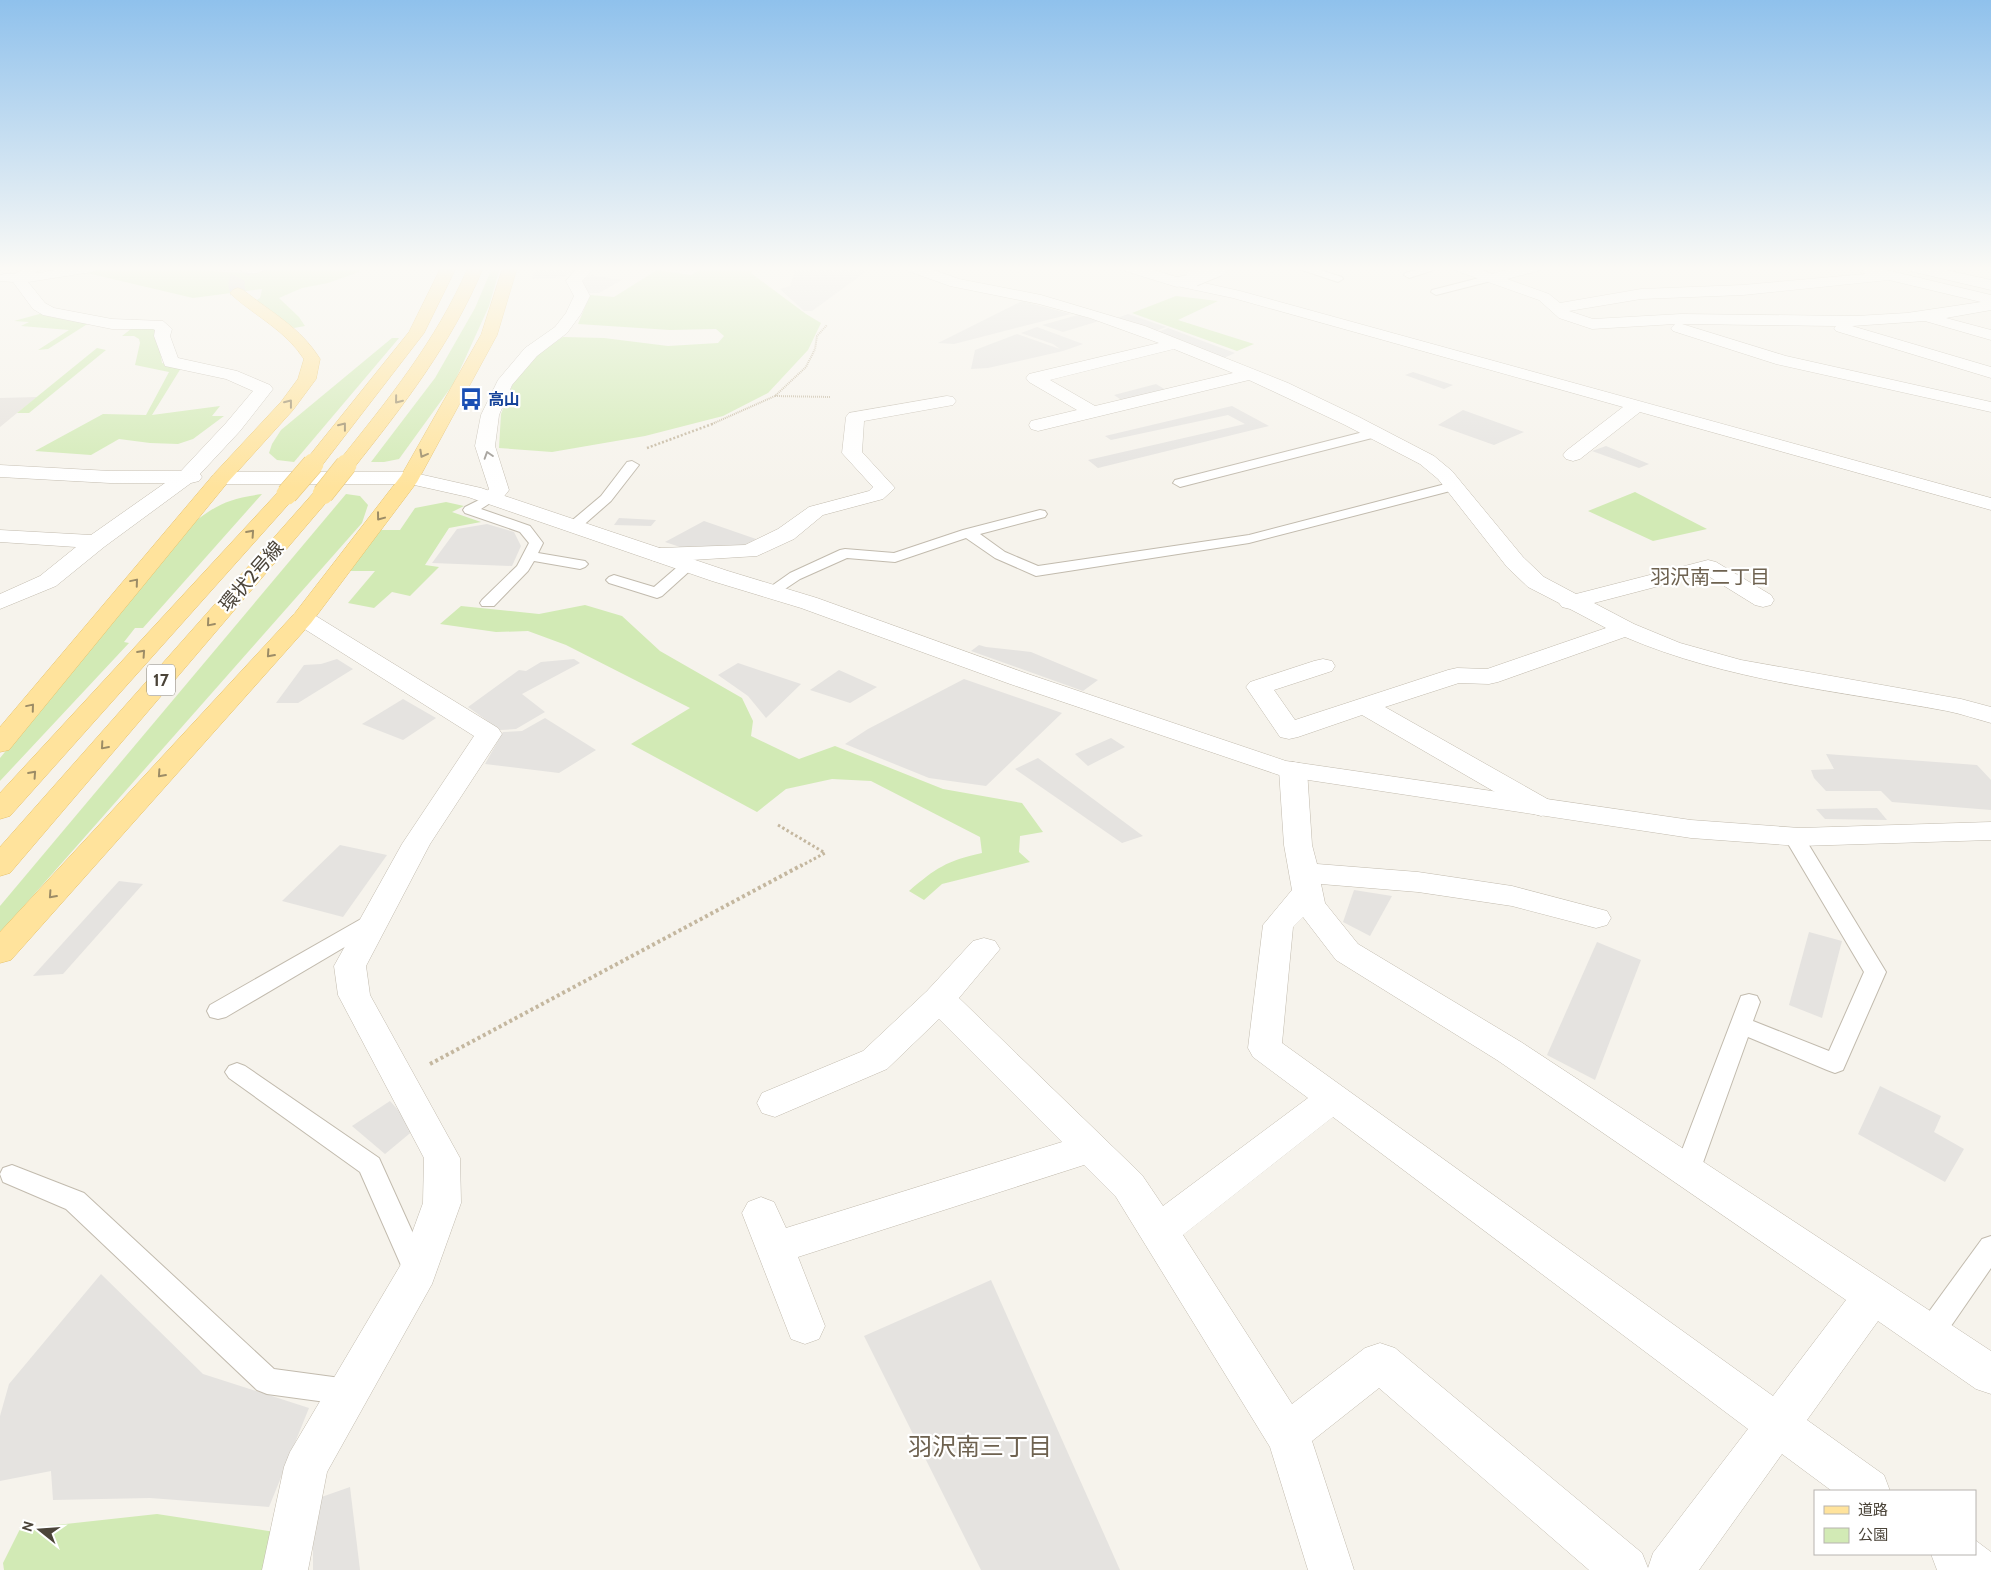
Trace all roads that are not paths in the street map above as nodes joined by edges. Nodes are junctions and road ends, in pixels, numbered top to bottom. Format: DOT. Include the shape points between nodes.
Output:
graph roads {
  1 [pos="164,341"];
  2 [pos="301,341"];
  3 [pos="410,341"];
  4 [pos="440,341"];
  5 [pos="486,341"];
  6 [pos="546,341"];
  7 [pos="1167,341"];
  8 [pos="1407,341"];
  9 [pos="1721,341"];
  10 [pos="1886,341"];
  11 [pos="1174,344"];
  12 [pos="1991,373"];
  13 [pos="1251,374"];
  14 [pos="946,400"];
  15 [pos="1638,405"];
  16 [pos="1991,407"];
  17 [pos="1093,412"];
  18 [pos="1038,425"];
  19 [pos="233,427"];
  20 [pos="266,429"];
  21 [pos="1375,433"];
  22 [pos="1573,455"];
  23 [pos="632,465"];
  24 [pos="0,472"];
  25 [pos="186,478"];
  26 [pos="221,478"];
  27 [pos="410,478"];
  28 [pos="1180,482"];
  29 [pos="1454,486"];
  30 [pos="491,498"];
  31 [pos="1991,504"];
  32 [pos="1040,514"];
  33 [pos="574,526"];
  34 [pos="968,533"];
  35 [pos="0,536"];
  36 [pos="96,542"];
  37 [pos="659,555"];
  38 [pos="529,556"];
  39 [pos="580,564"];
  40 [pos="688,565"];
  41 [pos="614,580"];
  42 [pos="771,592"];
  43 [pos="1763,600"];
  44 [pos="0,602"];
  45 [pos="1570,602"];
  46 [pos="488,603"];
  47 [pos="303,618"];
  48 [pos="1626,629"];
  49 [pos="1323,666"];
  50 [pos="1364,706"];
  51 [pos="1991,715"];
  52 [pos="0,744"];
  53 [pos="1293,770"];
  54 [pos="1541,807"];
  55 [pos="0,810"];
  56 [pos="1991,831"];
  57 [pos="1794,837"];
  58 [pos="0,866"];
  59 [pos="1305,882"];
  60 [pos="1596,918"];
  61 [pos="375,920"];
  62 [pos="984,949"];
  63 [pos="0,952"];
  64 [pos="939,1000"];
  65 [pos="1749,1002"];
  66 [pos="218,1011"];
  67 [pos="1740,1025"];
  68 [pos="237,1072"];
  69 [pos="1333,1098"];
  70 [pos="775,1103"];
  71 [pos="1090,1148"];
  72 [pos="1687,1171"];
  73 [pos="12,1175"];
  74 [pos="761,1213"];
  75 [pos="1159,1231"];
  76 [pos="1991,1247"];
  77 [pos="775,1248"];
  78 [pos="418,1272"];
  79 [pos="1873,1296"];
  80 [pos="805,1326"];
  81 [pos="1930,1333"];
  82 [pos="1991,1374"];
  83 [pos="348,1392"];
  84 [pos="1778,1426"];
  85 [pos="1287,1434"];
  86 [pos="1867,1490"];
  87 [pos="1955,1555"];
  88 [pos="285,1570"];
  89 [pos="1331,1570"];
  90 [pos="1625,1570"];
  91 [pos="1670,1570"];
  92 [pos="1977,1570"];
  1 -- 19 [label="street" via="171,362 231,375 264,389"];
  20 -- 2 [label="main road, one-way" via="307,379 312,359"];
  55 -- 3 [label="main road, 環状2号線 / 17, one-way, bridge" via="287,494"];
  4 -- 58 [label="main road, 環状2号線 / 17, one-way, bridge" via="404,392 322,494"];
  5 -- 27 [label="main road, one-way"];
  30 -- 6 [label="street, one-way" via="499,490 485,446 490,415 504,384 531,352"];
  7 -- 11 [label="street"];
  8 -- 15 [label="street"];
  9 -- 16 [label="street" via="1782,360"];
  10 -- 12 [label="street"];
  11 -- 13 [label="street"];
  11 -- 17 [label="street" via="1036,378"];
  13 -- 17 [label="street"];
  13 -- 21 [label="street"];
  14 -- 37 [label="street" via="854,417 852,452 885,488 876,495 816,511 786,534 749,551"];
  15 -- 22 [label="street"];
  15 -- 31 [label="street"];
  17 -- 18 [label="street"];
  19 -- 20 [label="street"];
  19 -- 25 [label="street"];
  20 -- 26 [label="main road"];
  21 -- 28 [label="lane"];
  21 -- 29 [label="street" via="1427,460"];
  23 -- 33 [label="lane" via="614,491"];
  24 -- 25 [label="street"];
  25 -- 26 [label="street"];
  25 -- 36 [label="street"];
  26 -- 27 [label="street"];
  52 -- 26 [label="main road, one-way"];
  27 -- 30 [label="street"];
  27 -- 47 [label="main road, one-way"];
  29 -- 34 [label="lane" via="1249,539 1036,572"];
  29 -- 45 [label="street" via="1515,562 1536,582"];
  30 -- 33 [label="street"];
  30 -- 38 [label="lane" via="470,510 525,529 536,543"];
  32 -- 34 [label="lane"];
  33 -- 37 [label="street"];
  34 -- 42 [label="lane" via="895,558 845,552 795,576"];
  35 -- 36 [label="street"];
  36 -- 44 [label="street" via="48,581"];
  37 -- 40 [label="street"];
  38 -- 39 [label="lane"];
  38 -- 46 [label="lane" via="522,568"];
  40 -- 41 [label="lane" via="657,593"];
  40 -- 42 [label="street"];
  42 -- 53 [label="street" via="1019,680"];
  43 -- 45 [label="street" via="1708,568"];
  45 -- 48 [label="street"];
  47 -- 61 [label="street" via="489,734 416,844"];
  47 -- 63 [label="main road, one-way"];
  48 -- 50 [label="street" via="1489,677 1457,675"];
  48 -- 51 [label="street" via="1671,648 1738,667 1952,704"];
  49 -- 50 [label="street" via="1259,687 1289,731"];
  50 -- 54 [label="street"];
  53 -- 54 [label="street"];
  53 -- 59 [label="street" via="1298,845"];
  54 -- 57 [label="street" via="1691,829"];
  56 -- 57 [label="street"];
  57 -- 67 [label="lane" via="1875,972 1835,1064"];
  59 -- 60 [label="street" via="1418,882 1512,896"];
  59 -- 69 [label="street" via="1278,925 1265,1048"];
  59 -- 72 [label="street" via="1310,905 1347,952 1509,1051"];
  61 -- 66 [label="lane"];
  61 -- 78 [label="street" via="350,966 354,995 442,1158 442,1203"];
  62 -- 64 [label="street"];
  64 -- 70 [label="street" via="875,1060"];
  64 -- 71 [label="street"];
  65 -- 67 [label="lane"];
  67 -- 72 [label="lane"];
  68 -- 78 [label="lane" via="370,1165"];
  69 -- 75 [label="street"];
  69 -- 84 [label="street"];
  71 -- 75 [label="street" via="1129,1186"];
  71 -- 77 [label="street"];
  72 -- 79 [label="street"];
  73 -- 83 [label="lane" via="75,1201 267,1381"];
  74 -- 77 [label="street"];
  75 -- 85 [label="street"];
  76 -- 81 [label="lane"];
  77 -- 80 [label="street"];
  78 -- 83 [label="street"];
  79 -- 81 [label="street"];
  79 -- 84 [label="street"];
  81 -- 82 [label="street"];
  83 -- 88 [label="street" via="306,1467"];
  84 -- 86 [label="street"];
  84 -- 91 [label="street"];
  85 -- 89 [label="street"];
  85 -- 90 [label="street" via="1380,1362"];
  87 -- 92 [label="street"];
}
